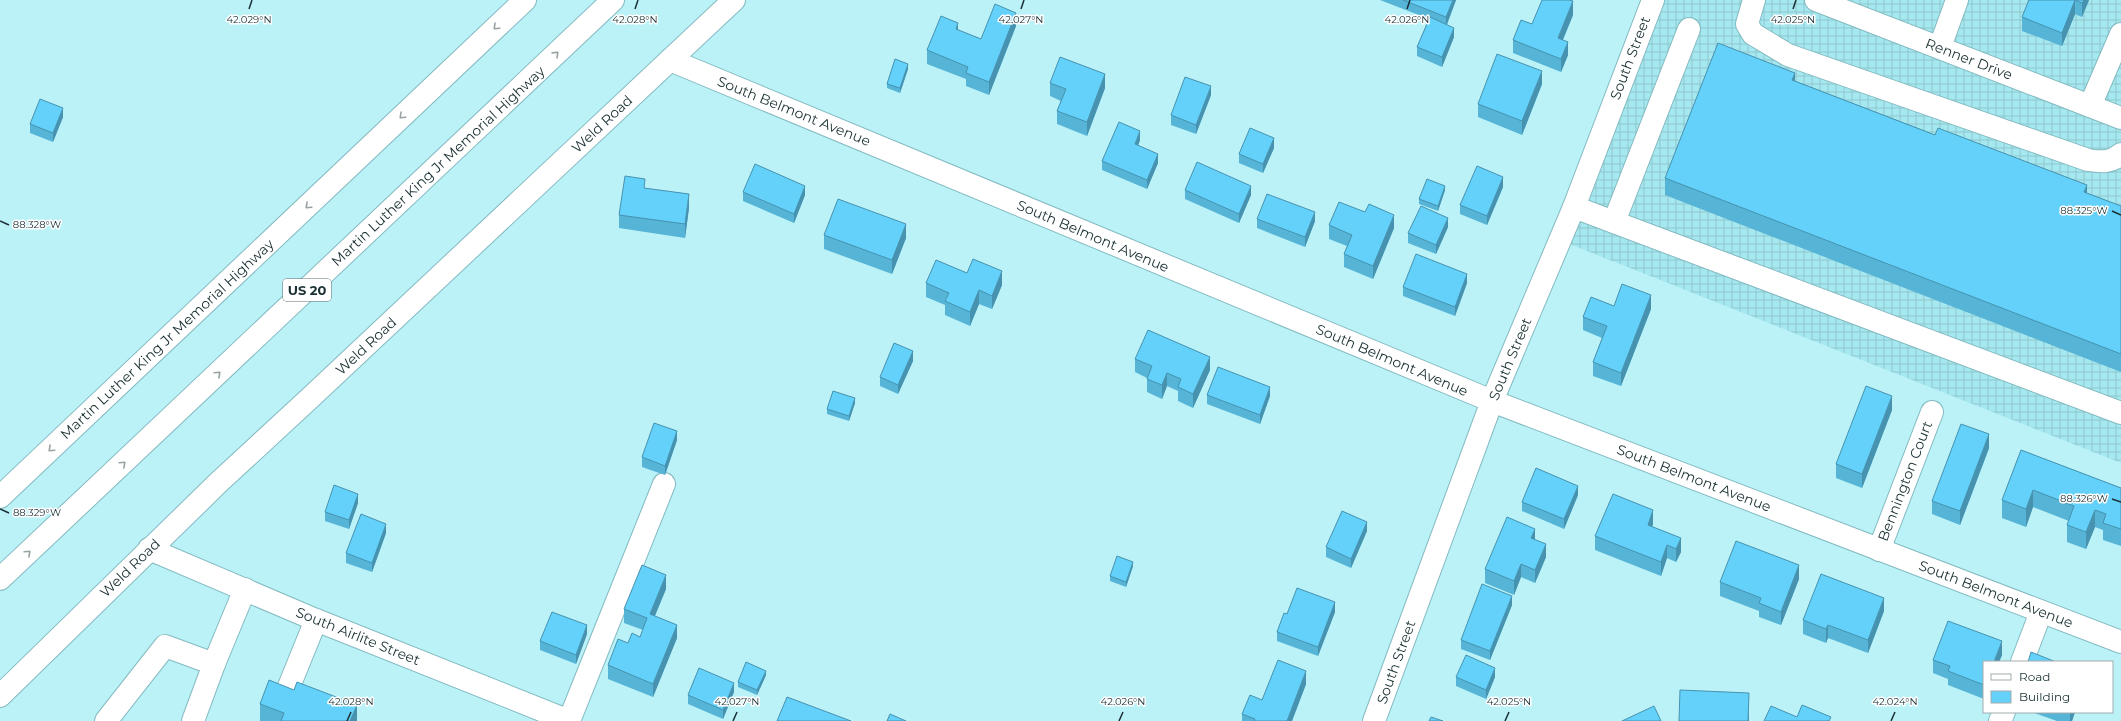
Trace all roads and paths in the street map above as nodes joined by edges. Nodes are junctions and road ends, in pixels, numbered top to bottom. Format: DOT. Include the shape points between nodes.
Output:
graph roads {
  1 [pos="525,0"];
  2 [pos="613,0"];
  3 [pos="734,0"];
  4 [pos="1653,0"];
  5 [pos="1754,0"];
  6 [pos="1816,0"];
  7 [pos="1957,0"];
  8 [pos="1690,29"];
  9 [pos="2121,34"];
  10 [pos="1940,47"];
  11 [pos="670,60"];
  12 [pos="2090,106"];
  13 [pos="2121,118"];
  14 [pos="2121,154"];
  15 [pos="1574,207"];
  16 [pos="1614,222"];
  17 [pos="1492,401"];
  18 [pos="1932,412"];
  19 [pos="2121,413"];
  20 [pos="664,484"];
  21 [pos="0,497"];
  22 [pos="148,549"];
  23 [pos="1879,550"];
  24 [pos="0,579"];
  25 [pos="245,589"];
  26 [pos="2041,612"];
  27 [pos="316,620"];
  28 [pos="2121,642"];
  29 [pos="2022,661"];
  30 [pos="214,664"];
  31 [pos="0,696"];
  32 [pos="106,721"];
  33 [pos="193,721"];
  34 [pos="275,721"];
  35 [pos="569,721"];
  36 [pos="1374,721"];
  1 -- 21 [label="main road, Martin Luther King Jr Memorial Highway, one-way"];
  24 -- 2 [label="main road, Martin Luther King Jr Memorial Highway / US 20, one-way"];
  3 -- 11 [label="main road, Weld Road"];
  4 -- 15 [label="main road, South Street"];
  5 -- 14 [label="main road" via="1747,24 1753,34 1788,55 2088,160 2114,160"];
  6 -- 10 [label="main road, Renner Drive"];
  7 -- 10 [label="main road"];
  8 -- 16 [label="main road"];
  9 -- 12 [label="main road"];
  10 -- 12 [label="main road, Renner Drive"];
  11 -- 17 [label="main road, South Belmont Avenue"];
  11 -- 22 [label="main road, Weld Road"];
  12 -- 13 [label="main road, Renner Drive"];
  15 -- 16 [label="main road"];
  15 -- 17 [label="main road, South Street"];
  16 -- 19 [label="main road"];
  17 -- 23 [label="main road, South Belmont Avenue"];
  17 -- 36 [label="main road, South Street"];
  18 -- 23 [label="main road, Bennington Court"];
  20 -- 35 [label="main road"];
  22 -- 25 [label="main road, South Airlite Street"];
  22 -- 31 [label="main road, Weld Road"];
  23 -- 26 [label="main road, South Belmont Avenue"];
  25 -- 27 [label="main road, South Airlite Street"];
  25 -- 30 [label="main road"];
  26 -- 28 [label="main road, South Belmont Avenue"];
  26 -- 29 [label="main road"];
  27 -- 34 [label="main road"];
  27 -- 35 [label="main road, South Airlite Street"];
  30 -- 32 [label="main road" via="165,646"];
  30 -- 33 [label="main road"];
}
